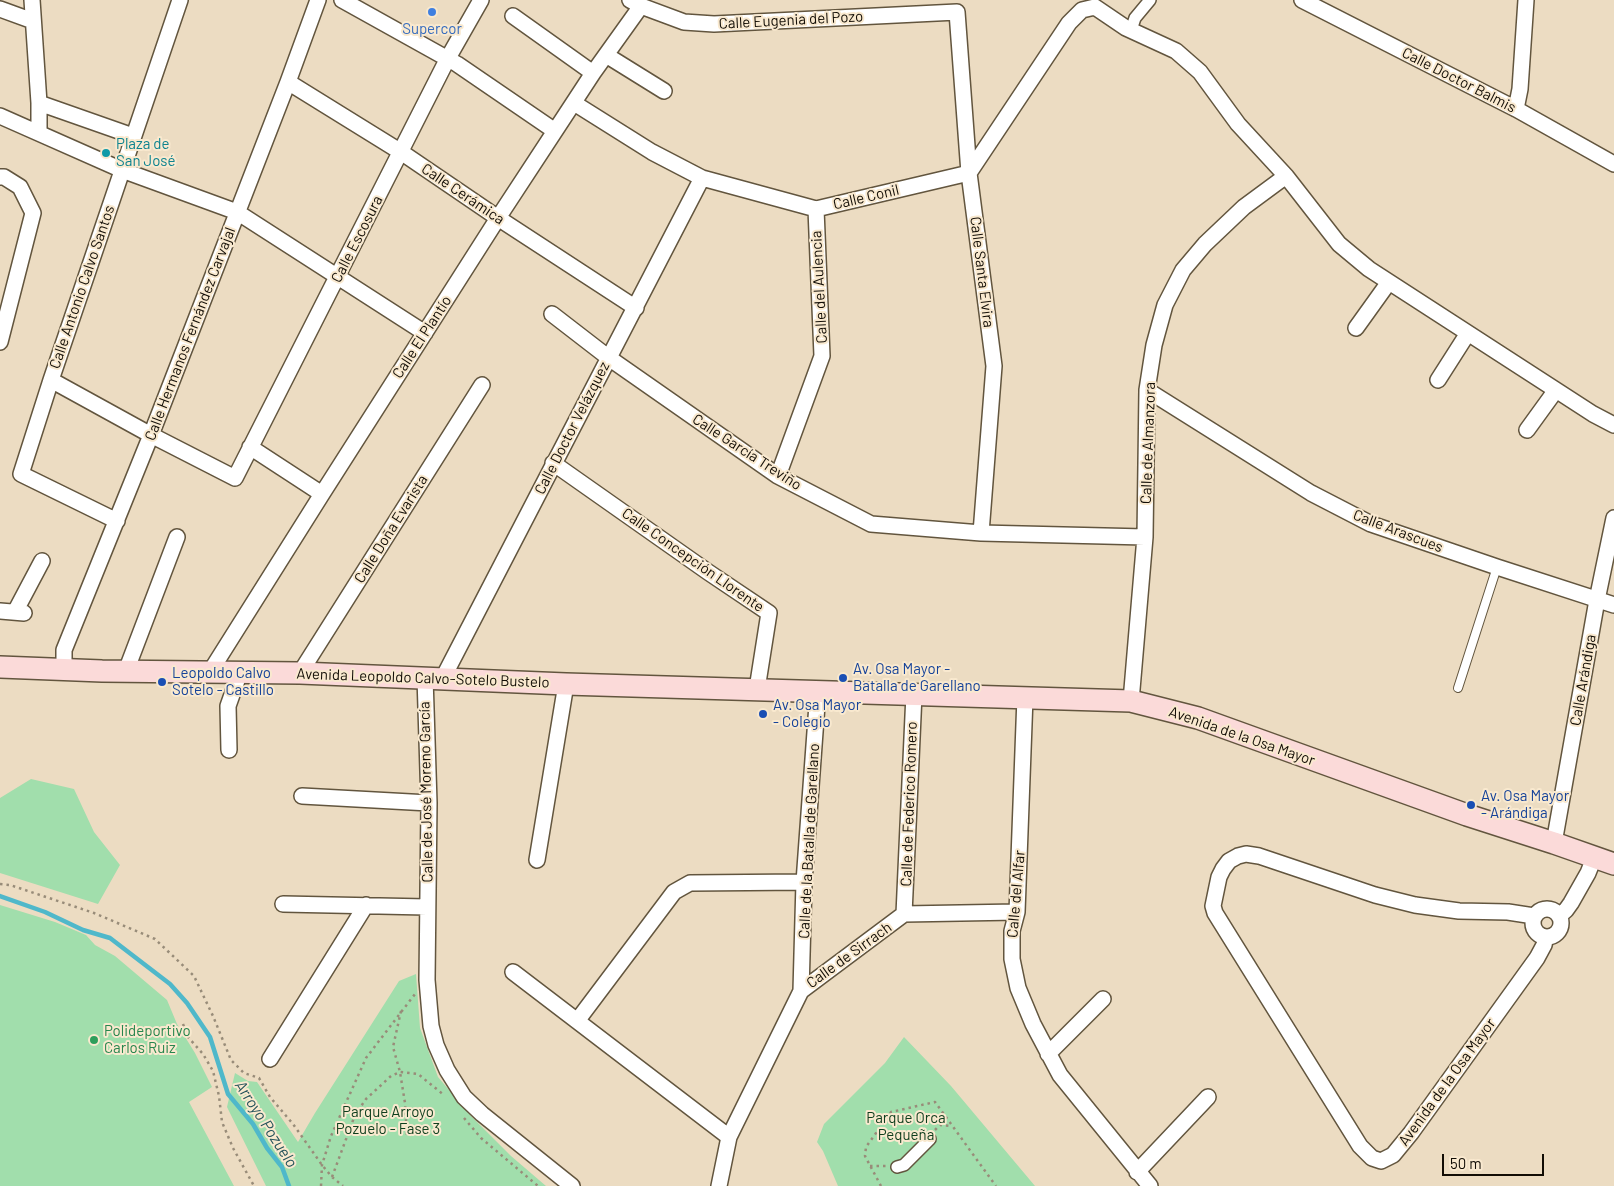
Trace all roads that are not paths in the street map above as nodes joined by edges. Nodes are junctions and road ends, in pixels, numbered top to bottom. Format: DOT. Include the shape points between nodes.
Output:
graph roads {
  1 [pos="32,0"];
  2 [pos="180,0"];
  3 [pos="318,0"];
  4 [pos="481,0"];
  5 [pos="1150,0"];
  6 [pos="1302,0"];
  7 [pos="1526,0"];
  8 [pos="349,2"];
  9 [pos="639,2"];
  10 [pos="1086,4"];
  11 [pos="0,9"];
  12 [pos="957,12"];
  13 [pos="512,16"];
  14 [pos="33,21"];
  15 [pos="1131,30"];
  16 [pos="606,55"];
  17 [pos="448,58"];
  18 [pos="593,73"];
  19 [pos="288,82"];
  20 [pos="664,92"];
  21 [pos="574,102"];
  22 [pos="39,103"];
  23 [pos="1516,109"];
  24 [pos="0,116"];
  25 [pos="555,132"];
  26 [pos="39,133"];
  27 [pos="133,136"];
  28 [pos="401,152"];
  29 [pos="1614,164"];
  30 [pos="122,170"];
  31 [pos="970,173"];
  32 [pos="1286,176"];
  33 [pos="0,177"];
  34 [pos="702,178"];
  35 [pos="816,209"];
  36 [pos="237,212"];
  37 [pos="498,218"];
  38 [pos="338,277"];
  39 [pos="1389,282"];
  40 [pos="636,308"];
  41 [pos="552,314"];
  42 [pos="1356,328"];
  43 [pos="425,333"];
  44 [pos="1468,333"];
  45 [pos="0,342"];
  46 [pos="608,358"];
  47 [pos="51,380"];
  48 [pos="1438,380"];
  49 [pos="482,386"];
  50 [pos="1147,390"];
  51 [pos="1556,390"];
  52 [pos="1614,425"];
  53 [pos="1527,430"];
  54 [pos="151,435"];
  55 [pos="250,447"];
  56 [pos="553,463"];
  57 [pos="778,476"];
  58 [pos="322,494"];
  59 [pos="1614,518"];
  60 [pos="117,521"];
  61 [pos="981,532"];
  62 [pos="1145,537"];
  63 [pos="177,538"];
  64 [pos="42,561"];
  65 [pos="1498,568"];
  66 [pos="1598,600"];
  67 [pos="1614,605"];
  68 [pos="13,612"];
  69 [pos="0,667"];
  70 [pos="64,668"];
  71 [pos="126,671"];
  72 [pos="210,672"];
  73 [pos="240,672"];
  74 [pos="300,673"];
  75 [pos="434,677"];
  76 [pos="566,684"];
  77 [pos="665,686"];
  78 [pos="1458,688"];
  79 [pos="757,689"];
  80 [pos="818,691"];
  81 [pos="914,694"];
  82 [pos="1025,697"];
  83 [pos="1132,701"];
  84 [pos="229,750"];
  85 [pos="302,796"];
  86 [pos="429,803"];
  87 [pos="1554,843"];
  88 [pos="1594,858"];
  89 [pos="537,860"];
  90 [pos="1614,864"];
  91 [pos="804,882"];
  92 [pos="283,904"];
  93 [pos="366,905"];
  94 [pos="427,907"];
  95 [pos="1017,912"];
  96 [pos="904,914"];
  97 [pos="1534,916"];
  98 [pos="1559,916"];
  99 [pos="1546,937"];
  100 [pos="514,972"];
  101 [pos="801,990"];
  102 [pos="1103,999"];
  103 [pos="577,1021"];
  104 [pos="1048,1054"];
  105 [pos="270,1059"];
  106 [pos="1208,1097"];
  107 [pos="729,1137"];
  108 [pos="930,1139"];
  109 [pos="897,1166"];
  110 [pos="1137,1172"];
  111 [pos="572,1186"];
  112 [pos="719,1186"];
  113 [pos="1150,1186"];
  1 -- 14 [label="street"];
  2 -- 27 [label="street, Calle Antonio Calvo Santos"];
  3 -- 19 [label="street, Calle Hermanos Fernández Carvajal"];
  4 -- 17 [label="street, Calle Escosura"];
  5 -- 15 [label="street" via="1135,18"];
  6 -- 23 [label="street, Calle Doctor Balmis"];
  7 -- 23 [label="street"];
  8 -- 17 [label="street"];
  9 -- 12 [label="street, Calle Eugenia del Pozo" via="684,22 714,24"];
  9 -- 16 [label="street, Calle El Plantío"];
  10 -- 15 [label="street"];
  10 -- 31 [label="street" via="1069,23"];
  11 -- 14 [label="street"];
  12 -- 31 [label="street, Calle Santa Elvira"];
  13 -- 18 [label="street"];
  14 -- 22 [label="street"];
  15 -- 32 [label="street" via="1176,51 1200,72 1238,124"];
  16 -- 18 [label="street, Calle El Plantío"];
  16 -- 20 [label="street"];
  17 -- 25 [label="street"];
  17 -- 28 [label="street, Calle Escosura"];
  18 -- 21 [label="street, Calle El Plantío"];
  19 -- 28 [label="street, Calle Cerámica"];
  19 -- 36 [label="street, Calle Hermanos Fernández Carvajal"];
  21 -- 25 [label="street, Calle El Plantío"];
  21 -- 34 [label="street, Calle Conil" via="652,152"];
  22 -- 26 [label="street"];
  22 -- 27 [label="street"];
  23 -- 29 [label="street, Calle Doctor Balmis"];
  24 -- 26 [label="street"];
  25 -- 37 [label="street, Calle El Plantío"];
  26 -- 30 [label="street"];
  27 -- 30 [label="street, Calle Antonio Calvo Santos"];
  28 -- 37 [label="street, Calle Cerámica"];
  28 -- 38 [label="street, Calle Escosura"];
  30 -- 36 [label="street"];
  30 -- 47 [label="street, Calle Antonio Calvo Santos"];
  31 -- 35 [label="street, Calle Conil"];
  31 -- 61 [label="street, Calle Santa Elvira" via="994,366"];
  32 -- 39 [label="street" via="1339,244"];
  32 -- 50 [label="street, Calle de Almanzora" via="1244,207 1183,270 1165,305"];
  33 -- 45 [label="street" via="20,187 33,213"];
  34 -- 35 [label="street, Calle Conil"];
  34 -- 40 [label="street, Calle Doctor Velázquez"];
  35 -- 57 [label="street, Calle del Aulencia" via="822,356"];
  36 -- 38 [label="street"];
  36 -- 54 [label="street, Calle Hermanos Fernández Carvajal"];
  37 -- 40 [label="street, Calle Cerámica"];
  37 -- 43 [label="street, Calle El Plantío"];
  38 -- 43 [label="street"];
  38 -- 55 [label="street, Calle Escosura"];
  39 -- 42 [label="street"];
  39 -- 44 [label="street"];
  40 -- 46 [label="street, Calle Doctor Velázquez"];
  41 -- 46 [label="street, Calle García Treviño"];
  43 -- 58 [label="street, Calle El Plantío"];
  44 -- 48 [label="street"];
  44 -- 51 [label="street"];
  46 -- 56 [label="street, Calle Doctor Velázquez"];
  46 -- 57 [label="street, Calle García Treviño"];
  47 -- 54 [label="street"];
  47 -- 60 [label="street, Calle Antonio Calvo Santos" via="22,474"];
  49 -- 74 [label="street, Calle Doña Evarista"];
  50 -- 62 [label="street, Calle de Almanzora"];
  50 -- 65 [label="street, Calle Arascues" via="1311,494 1371,524"];
  51 -- 52 [label="street"];
  51 -- 53 [label="street"];
  54 -- 55 [label="street, Calle Escosura" via="235,478"];
  54 -- 60 [label="street, Calle Hermanos Fernández Carvajal"];
  55 -- 58 [label="street"];
  56 -- 75 [label="street, Calle Doctor Velázquez"];
  56 -- 79 [label="street, Calle Concepción Llorente" via="769,613"];
  57 -- 61 [label="street, Calle García Treviño" via="870,524"];
  58 -- 72 [label="street, Calle El Plantío"];
  59 -- 66 [label="street, Calle Arándiga"];
  60 -- 70 [label="street, Calle Hermanos Fernández Carvajal" via="64,650"];
  61 -- 62 [label="street, Calle García Treviño"];
  62 -- 83 [label="street, Calle de Almanzora"];
  63 -- 71 [label="street"];
  64 -- 68 [label="street"];
  65 -- 66 [label="street, Calle Arascues"];
  65 -- 78 [label="lane"];
  66 -- 67 [label="street, Calle Arascues"];
  66 -- 87 [label="street, Calle Arándiga"];
  69 -- 70 [label="main road, Avenida Leopoldo Calvo-Sotelo Bustelo"];
  70 -- 71 [label="main road, Avenida Leopoldo Calvo-Sotelo Bustelo"];
  71 -- 72 [label="main road, Avenida Leopoldo Calvo-Sotelo Bustelo"];
  72 -- 73 [label="main road, Avenida Leopoldo Calvo-Sotelo Bustelo"];
  73 -- 74 [label="main road, Avenida Leopoldo Calvo-Sotelo Bustelo"];
  73 -- 84 [label="street" via="228,706"];
  74 -- 75 [label="main road, Avenida Leopoldo Calvo-Sotelo Bustelo"];
  75 -- 76 [label="main road, Avenida Leopoldo Calvo-Sotelo Bustelo"];
  75 -- 86 [label="street, Calle de José Moreno García"];
  76 -- 77 [label="main road, Avenida Leopoldo Calvo-Sotelo Bustelo"];
  76 -- 89 [label="street"];
  77 -- 79 [label="main road, Avenida de la Osa Mayor"];
  79 -- 80 [label="main road, Avenida de la Osa Mayor"];
  80 -- 81 [label="main road, Avenida de la Osa Mayor"];
  80 -- 91 [label="street, Calle de la Batalla de Garellano"];
  81 -- 82 [label="main road, Avenida de la Osa Mayor"];
  81 -- 96 [label="street, Calle de Federico Romero"];
  82 -- 83 [label="main road, Avenida de la Osa Mayor"];
  82 -- 95 [label="street, Calle del Alfar"];
  83 -- 87 [label="main road, Avenida de la Osa Mayor" via="1198,718"];
  85 -- 86 [label="street"];
  86 -- 94 [label="street, Calle de José Moreno García"];
  87 -- 88 [label="main road, Avenida de la Osa Mayor"];
  88 -- 90 [label="main road, Avenida de la Osa Mayor"];
  88 -- 98 [label="street" via="1571,903"];
  91 -- 101 [label="street, Calle de la Batalla de Garellano"];
  91 -- 103 [label="street" via="690,883 674,892"];
  92 -- 93 [label="street"];
  93 -- 94 [label="street"];
  93 -- 105 [label="street"];
  94 -- 111 [label="street, Calle de José Moreno García" via="431,1026 448,1070 464,1097 482,1114"];
  95 -- 96 [label="street, Calle de Sirrach"];
  95 -- 104 [label="street, Calle del Alfar" via="1012,931 1012,959 1018,988"];
  96 -- 101 [label="street, Calle de Sirrach"];
  97 -- 98 [label="street" via="1547,909"];
  97 -- 99 [label="street" via="1534,929"];
  97 -- 99 [label="street, Avenida de la Osa Mayor" via="1415,905 1246,854 1228,861 1223,868 1214,906 1360,1146 1372,1158 1381,1160 1394,1155 1411,1133 1537,958"];
  98 -- 99 [label="street" via="1561,924 1557,932"];
  100 -- 103 [label="street"];
  101 -- 107 [label="street, Calle de Sirrach"];
  102 -- 104 [label="street"];
  103 -- 107 [label="street"];
  104 -- 110 [label="street, Calle del Alfar" via="1060,1075"];
  106 -- 110 [label="street"];
  107 -- 112 [label="street, Calle de Sirrach"];
  108 -- 109 [label="street" via="904,1165"];
  110 -- 113 [label="street, Calle del Alfar"];
}
